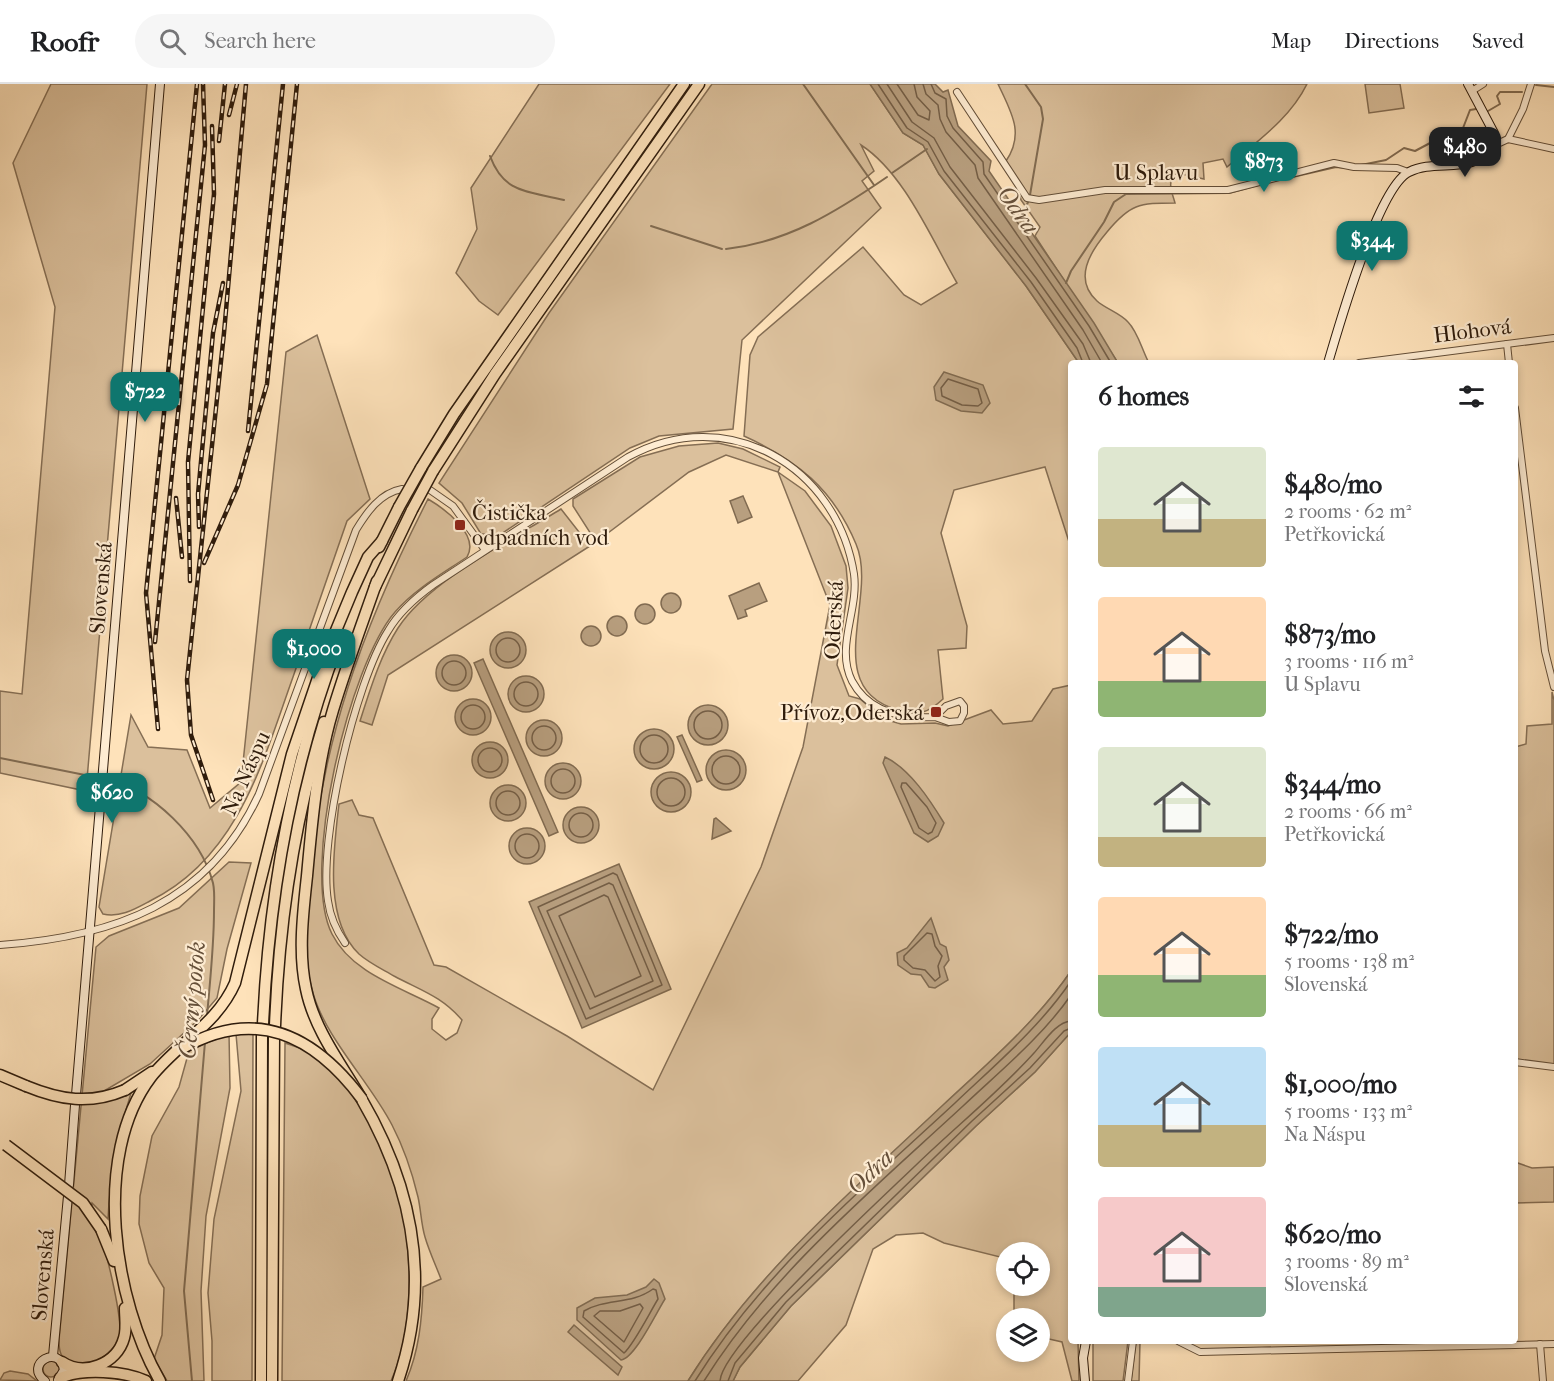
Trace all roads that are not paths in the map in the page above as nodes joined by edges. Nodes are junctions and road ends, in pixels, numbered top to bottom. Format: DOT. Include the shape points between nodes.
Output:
graph roads {
  1 [pos="160,84"];
  2 [pos="699,84"];
  3 [pos="1484,84"];
  4 [pos="1531,84"];
  5 [pos="1470,87"];
  6 [pos="681,88"];
  7 [pos="957,92"];
  8 [pos="1508,139"];
  9 [pos="1495,145"];
  10 [pos="1554,149"];
  11 [pos="1408,172"];
  12 [pos="1554,338"];
  13 [pos="1507,344"];
  14 [pos="1329,360"];
  15 [pos="1382,360"];
  16 [pos="1509,360"];
  17 [pos="1518,432"];
  18 [pos="402,489"];
  19 [pos="430,490"];
  20 [pos="382,541"];
  21 [pos="485,550"];
  22 [pos="377,581"];
  23 [pos="1554,687"];
  24 [pos="935,717"];
  25 [pos="90,933"];
  26 [pos="345,943"];
  27 [pos="0,945"];
  28 [pos="181,1049"];
  29 [pos="1518,1062"];
  30 [pos="160,1067"];
  31 [pos="1554,1067"];
  32 [pos="0,1075"];
  33 [pos="76,1095"];
  34 [pos="362,1099"];
  35 [pos="75,1105"];
  36 [pos="3,1143"];
  37 [pos="69,1185"];
  38 [pos="68,1196"];
  39 [pos="123,1287"];
  40 [pos="1085,1344"];
  41 [pos="1133,1344"];
  42 [pos="1184,1344"];
  43 [pos="1306,1344"];
  44 [pos="1540,1344"];
  45 [pos="1554,1344"];
  46 [pos="1307,1349"];
  47 [pos="57,1359"];
  48 [pos="58,1379"];
  49 [pos="45,1381"];
  50 [pos="146,1381"];
  51 [pos="160,1381"];
  52 [pos="261,1381"];
  53 [pos="272,1381"];
  54 [pos="398,1381"];
  55 [pos="1085,1381"];
  56 [pos="1128,1381"];
  57 [pos="1544,1381"];
  1 -- 25 [label="street, Slovenská"];
  2 -- 22 [label="highway, bridge" via="495,374 433,471"];
  3 -- 5 [label="street"];
  4 -- 8 [label="street"];
  5 -- 9 [label="street" via="1494,133"];
  6 -- 20 [label="highway, bridge" via="460,405"];
  7 -- 11 [label="street, U Splavu" via="1027,198 1039,200 1105,190 1228,190 1334,163"];
  8 -- 9 [label="street"];
  8 -- 10 [label="street"];
  9 -- 11 [label="street" via="1485,156 1463,165"];
  11 -- 14 [label="street" via="1393,188 1377,222"];
  12 -- 13 [label="street, Hlohová"];
  13 -- 15 [label="street, Hlohová"];
  13 -- 16 [label="street"];
  17 -- 23 [label="street" via="1543,634"];
  18 -- 25 [label="street, Na Náspu" via="380,499 356,530 259,794 245,822 219,857 192,883 147,912"];
  19 -- 21 [label="street" via="453,506"];
  20 -- 28 [label="highway" via="368,557 352,592 292,754 231,993 219,1012"];
  20 -- 52 [label="highway" via="326,675 300,765 279,861 263,1029"];
  21 -- 24 [label="street, Oderská" via="642,450 693,438 738,440 780,459 802,475 822,495 841,526 855,583 846,659 859,691 874,706 891,714"];
  21 -- 26 [label="street" via="404,610 384,638 364,687 339,777 327,868 329,908"];
  22 -- 34 [label="highway, bridge" via="332,712 314,802 302,933 304,976 315,1017"];
  22 -- 53 [label="highway" via="339,674 313,758 291,859 275,1031"];
  24 -- 24 [label="street, Oderská" via="949,704 960,702 964,706 960,721"];
  25 -- 27 [label="street, Na Náspu"];
  25 -- 33 [label="street, Slovenská"];
  28 -- 30 [label="highway"];
  28 -- 34 [label="highway, bridge" via="228,1030 280,1033 302,1041 325,1057"];
  29 -- 31 [label="street"];
  30 -- 32 [label="highway, bridge" via="125,1090 99,1099 74,1100"];
  30 -- 39 [label="highway" via="131,1116 118,1172 116,1230"];
  34 -- 54 [label="highway" via="396,1167 414,1244 413,1318"];
  35 -- 37 [label="street"];
  36 -- 39 [label="highway, bridge" via="83,1203 101,1229"];
  38 -- 47 [label="street, Slovenská"];
  39 -- 47 [label="highway" via="125,1336 111,1358 76,1369"];
  39 -- 51 [label="highway" via="139,1339"];
  40 -- 55 [label="street"];
  41 -- 56 [label="street"];
  42 -- 46 [label="street" via="1200,1352"];
  43 -- 46 [label="street"];
  44 -- 45 [label="street"];
  44 -- 46 [label="street"];
  44 -- 57 [label="street"];
  47 -- 48 [label="street, Slovenská" via="64,1370"];
  47 -- 49 [label="street" via="44,1358 38,1364 38,1372"];
  48 -- 50 [label="highway" via="77,1374 118,1374"];
}
